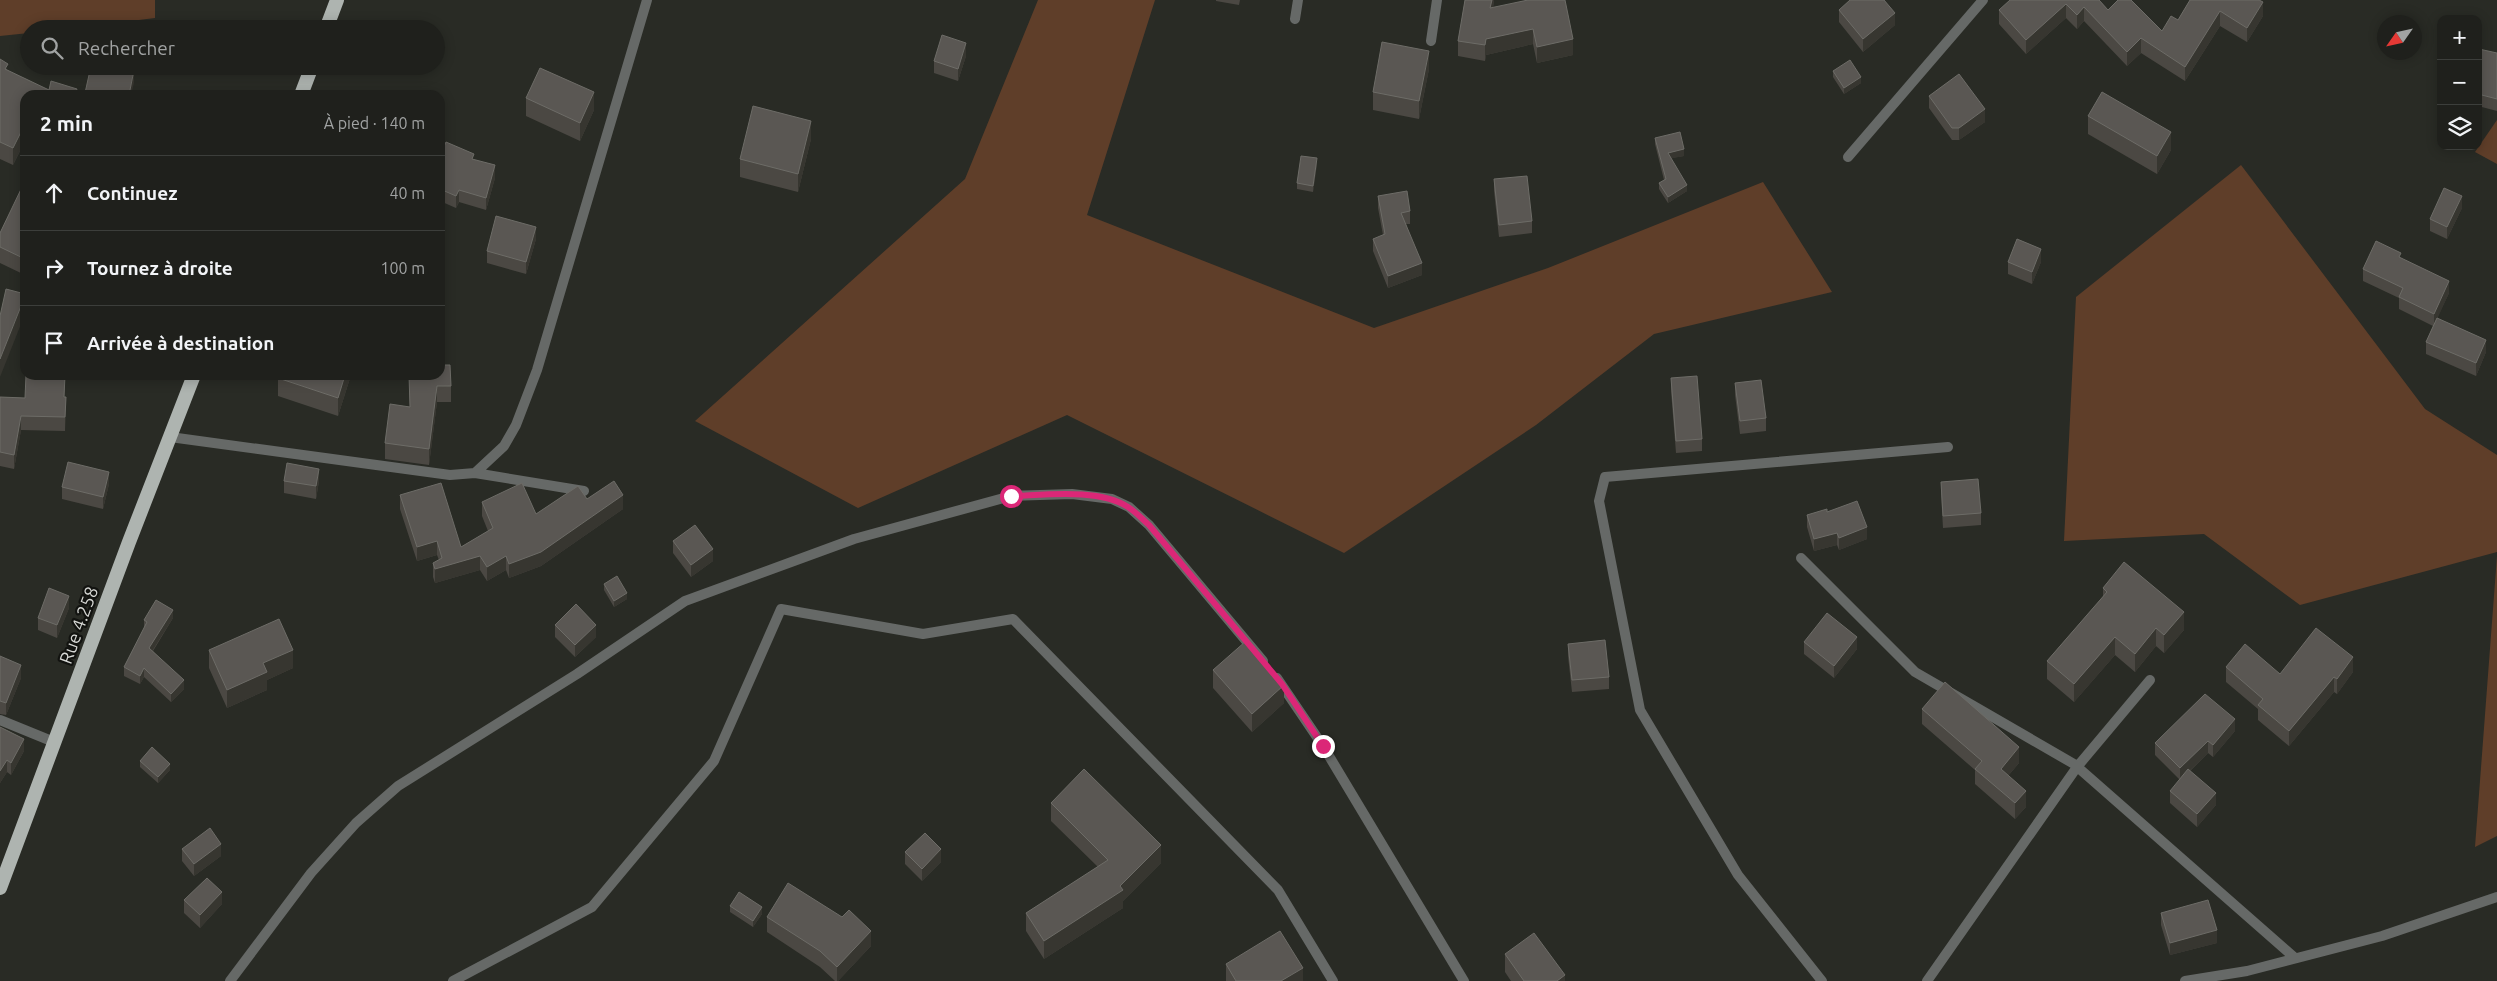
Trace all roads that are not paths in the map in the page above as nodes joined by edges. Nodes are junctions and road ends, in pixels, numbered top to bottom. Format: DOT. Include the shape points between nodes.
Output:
graph roads {
  1 [pos="337,0"];
  2 [pos="647,0"];
  3 [pos="1298,0"];
  4 [pos="1437,0"];
  5 [pos="1983,0"];
  6 [pos="1295,19"];
  7 [pos="329,20"];
  8 [pos="1431,41"];
  9 [pos="309,75"];
  10 [pos="303,90"];
  11 [pos="1848,158"];
  12 [pos="192,380"];
  13 [pos="170,438"];
  14 [pos="1948,446"];
  15 [pos="475,473"];
  16 [pos="584,491"];
  17 [pos="1800,558"];
  18 [pos="2150,680"];
  19 [pos="0,720"];
  20 [pos="54,742"];
  21 [pos="2077,767"];
  22 [pos="0,888"];
  23 [pos="2497,896"];
  24 [pos="2295,958"];
  25 [pos="230,981"];
  26 [pos="453,981"];
  27 [pos="1333,981"];
  28 [pos="1464,981"];
  29 [pos="1822,981"];
  30 [pos="1927,981"];
  31 [pos="2185,981"];
  1 -- 7 [label="highway"];
  2 -- 15 [label="street" via="537,370 516,425 504,446"];
  3 -- 6 [label="street"];
  4 -- 8 [label="street"];
  5 -- 11 [label="street"];
  9 -- 10 [label="highway"];
  12 -- 13 [label="highway, Rue 4.258"];
  13 -- 15 [label="street" via="450,475"];
  13 -- 20 [label="highway, Rue 4.258"];
  14 -- 29 [label="street" via="1606,477 1599,501 1640,710 1738,875"];
  15 -- 16 [label="street"];
  17 -- 21 [label="street" via="1915,672"];
  18 -- 21 [label="street"];
  19 -- 20 [label="street"];
  20 -- 22 [label="highway, Rue 4.258"];
  21 -- 24 [label="street"];
  21 -- 30 [label="street"];
  23 -- 24 [label="street" via="2382,936"];
  24 -- 31 [label="street" via="2247,971"];
  25 -- 28 [label="street" via="311,873 356,823 398,786 577,674 685,601 863,536 1011,496 1072,494 1112,499 1129,507 1149,525 1282,684 1323,746"];
  26 -- 27 [label="street" via="592,907 714,760 781,609 923,634 1013,619 1278,890"];
}
